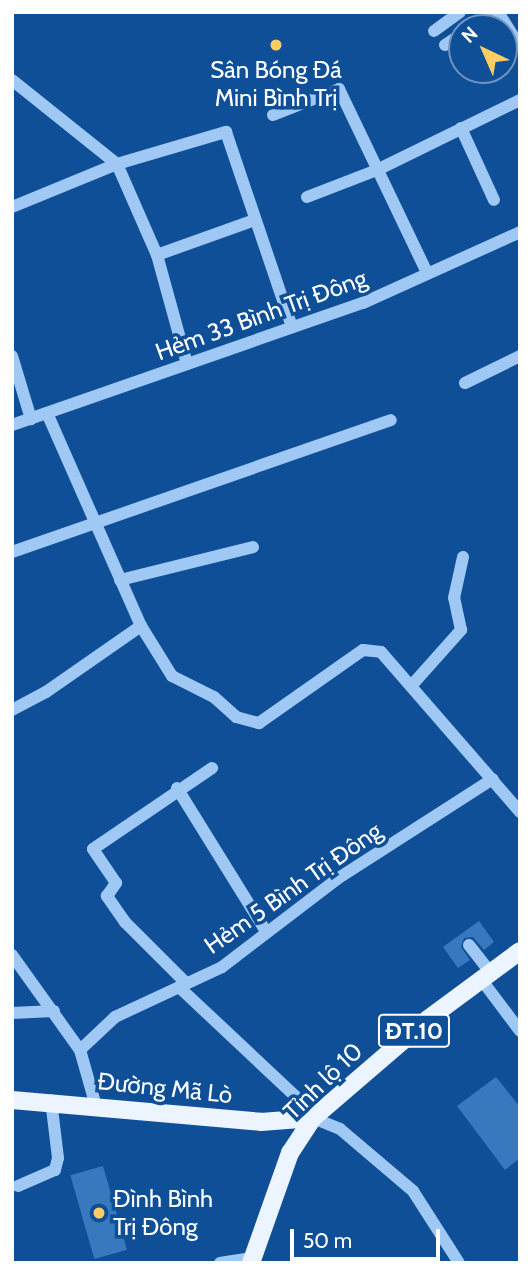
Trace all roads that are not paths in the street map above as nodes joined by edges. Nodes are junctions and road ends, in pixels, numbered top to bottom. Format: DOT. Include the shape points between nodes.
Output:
graph roads {
  1 [pos="460,12"];
  2 [pos="498,12"];
  3 [pos="434,31"];
  4 [pos="448,43"];
  5 [pos="445,45"];
  6 [pos="520,47"];
  7 [pos="12,80"];
  8 [pos="520,100"];
  9 [pos="273,115"];
  10 [pos="461,128"];
  11 [pos="117,164"];
  12 [pos="377,170"];
  13 [pos="307,197"];
  14 [pos="494,200"];
  15 [pos="12,207"];
  16 [pos="255,220"];
  17 [pos="520,232"];
  18 [pos="157,255"];
  19 [pos="427,273"];
  20 [pos="292,327"];
  21 [pos="12,356"];
  22 [pos="520,356"];
  23 [pos="187,364"];
  24 [pos="465,383"];
  25 [pos="47,413"];
  26 [pos="31,419"];
  27 [pos="391,420"];
  28 [pos="12,425"];
  29 [pos="94,523"];
  30 [pos="253,547"];
  31 [pos="12,552"];
  32 [pos="463,557"];
  33 [pos="120,580"];
  34 [pos="141,626"];
  35 [pos="412,685"];
  36 [pos="12,710"];
  37 [pos="212,768"];
  38 [pos="493,779"];
  39 [pos="177,788"];
  40 [pos="519,809"];
  41 [pos="265,930"];
  42 [pos="469,945"];
  43 [pos="520,950"];
  44 [pos="12,955"];
  45 [pos="485,975"];
  46 [pos="183,985"];
  47 [pos="54,1011"];
  48 [pos="12,1013"];
  49 [pos="520,1031"];
  50 [pos="80,1050"];
  51 [pos="12,1100"];
  52 [pos="51,1100"];
  53 [pos="96,1106"];
  54 [pos="313,1118"];
  55 [pos="19,1186"];
  56 [pos="251,1261"];
  57 [pos="458,1261"];
  58 [pos="220,1263"];
  1 -- 3 [label="street"];
  2 -- 6 [label="street"];
  4 -- 5 [label="street"];
  7 -- 11 [label="street"];
  8 -- 10 [label="street"];
  9 -- 12 [label="street" via="339,89"];
  10 -- 12 [label="street"];
  10 -- 14 [label="street"];
  11 -- 15 [label="street"];
  11 -- 16 [label="street" via="226,132"];
  11 -- 18 [label="street"];
  12 -- 13 [label="street"];
  12 -- 19 [label="street"];
  16 -- 18 [label="street"];
  16 -- 20 [label="street"];
  17 -- 19 [label="street, Hẻm 33 Bình Trị Đông"];
  18 -- 23 [label="street"];
  19 -- 20 [label="street, Hẻm 33 Bình Trị Đông" via="363,303"];
  20 -- 23 [label="street, Hẻm 33 Bình Trị Đông"];
  21 -- 26 [label="street"];
  22 -- 24 [label="street"];
  23 -- 25 [label="street, Hẻm 33 Bình Trị Đông"];
  25 -- 26 [label="street, Hẻm 33 Bình Trị Đông"];
  25 -- 29 [label="street"];
  26 -- 28 [label="street, Hẻm 33 Bình Trị Đông"];
  27 -- 29 [label="street"];
  29 -- 31 [label="street"];
  29 -- 33 [label="street"];
  30 -- 33 [label="street"];
  32 -- 35 [label="street" via="454,598 461,630"];
  33 -- 34 [label="street"];
  34 -- 35 [label="street" via="172,676 214,697 236,717 258,723 363,650 381,652"];
  34 -- 36 [label="street"];
  35 -- 38 [label="street"];
  37 -- 39 [label="street"];
  38 -- 40 [label="street"];
  38 -- 41 [label="street, Hẻm 5 Bình Trị Đông"];
  39 -- 41 [label="street"];
  39 -- 46 [label="street" via="93,849 116,883 107,896 124,922"];
  41 -- 46 [label="street, Hẻm 5 Bình Trị Đông" via="222,967"];
  42 -- 45 [label="street"];
  43 -- 45 [label="main road, Tỉnh lộ 10 / ĐT.10"];
  44 -- 47 [label="street"];
  45 -- 49 [label="street"];
  45 -- 54 [label="main road, Tỉnh lộ 10 / ĐT.10"];
  46 -- 50 [label="street, Hẻm 5 Bình Trị Đông" via="115,1017"];
  46 -- 54 [label="street"];
  47 -- 48 [label="street"];
  47 -- 50 [label="street"];
  50 -- 53 [label="street"];
  51 -- 52 [label="main road, Đường Mã Lò"];
  52 -- 53 [label="main road, Đường Mã Lò"];
  52 -- 55 [label="street" via="58,1158 55,1170"];
  53 -- 54 [label="main road, Đường Mã Lò" via="261,1122"];
  54 -- 56 [label="main road, Tỉnh lộ 10 / ĐT.10" via="290,1153"];
  54 -- 57 [label="street" via="340,1129 413,1191"];
  56 -- 58 [label="street"];
}
